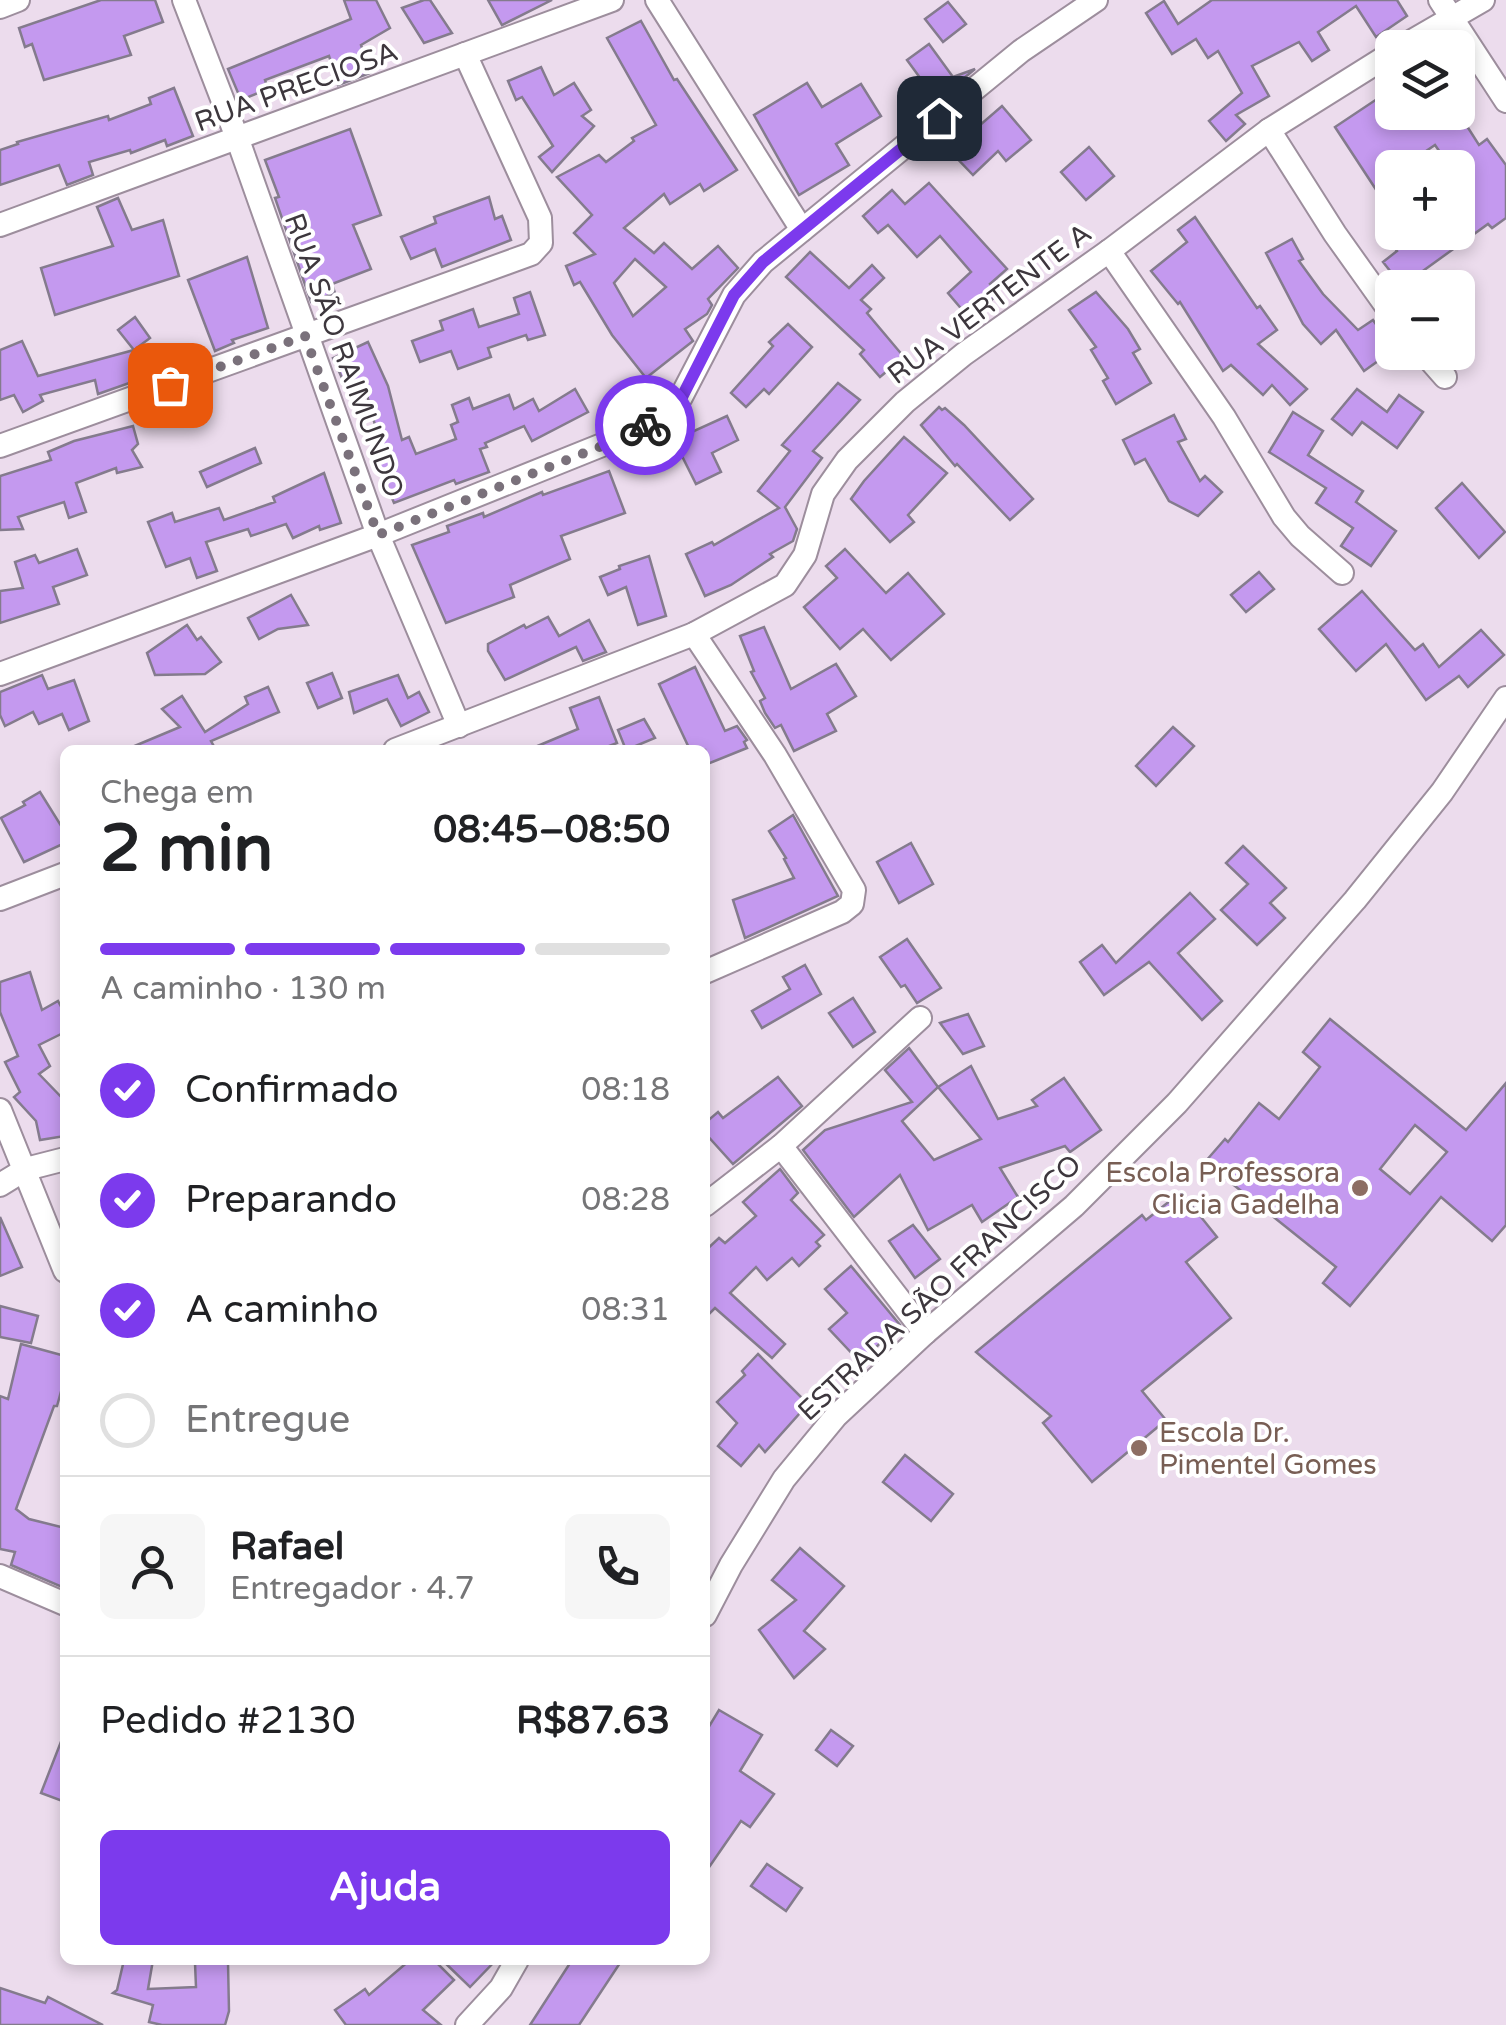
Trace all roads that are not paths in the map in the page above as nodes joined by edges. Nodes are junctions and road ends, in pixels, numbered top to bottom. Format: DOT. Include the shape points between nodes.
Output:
graph roads {
  1 [pos="18,0"];
  2 [pos="184,0"];
  3 [pos="612,0"];
  4 [pos="657,0"];
  5 [pos="1096,0"];
  6 [pos="1482,0"];
  7 [pos="0,7"];
  8 [pos="1445,8"];
  9 [pos="1420,30"];
  10 [pos="465,54"];
  11 [pos="1375,63"];
  12 [pos="1506,101"];
  13 [pos="1269,130"];
  14 [pos="238,140"];
  15 [pos="0,225"];
  16 [pos="802,230"];
  17 [pos="1108,251"];
  18 [pos="1375,290"];
  19 [pos="305,336"];
  20 [pos="1439,370"];
  21 [pos="1445,377"];
  22 [pos="0,446"];
  23 [pos="378,535"];
  24 [pos="1342,573"];
  25 [pos="694,634"];
  26 [pos="0,674"];
  27 [pos="1506,698"];
  28 [pos="459,726"];
  29 [pos="408,745"];
  30 [pos="60,876"];
  31 [pos="0,899"];
  32 [pos="710,970"];
  33 [pos="920,1018"];
  34 [pos="0,1110"];
  35 [pos="780,1146"];
  36 [pos="60,1160"];
  37 [pos="26,1169"];
  38 [pos="0,1185"];
  39 [pos="710,1201"];
  40 [pos="60,1258"];
  41 [pos="925,1333"];
  42 [pos="0,1576"];
  43 [pos="60,1602"];
  44 [pos="710,1606"];
  45 [pos="514,1965"];
  46 [pos="466,2025"];
  1 -- 7 [label="street"];
  2 -- 14 [label="street, RUA SÃO RAIMUNDO"];
  3 -- 10 [label="street, RUA PRECIOSA"];
  4 -- 16 [label="street"];
  5 -- 16 [label="street" via="1021,51"];
  6 -- 8 [label="street"];
  8 -- 9 [label="street"];
  8 -- 12 [label="street"];
  10 -- 14 [label="street, RUA PRECIOSA"];
  10 -- 19 [label="street" via="540,218 541,243 531,254"];
  11 -- 13 [label="street, RUA VERTENTE A"];
  13 -- 17 [label="street, RUA VERTENTE A"];
  13 -- 18 [label="street"];
  14 -- 15 [label="street, RUA PRECIOSA"];
  14 -- 19 [label="street, RUA SÃO RAIMUNDO"];
  16 -- 23 [label="street" via="734,295 682,397 664,414 612,442"];
  17 -- 24 [label="street" via="1224,417 1284,517"];
  17 -- 25 [label="street, RUA VERTENTE A" via="906,402 823,494 805,554 784,585"];
  19 -- 22 [label="street"];
  19 -- 23 [label="street, RUA SÃO RAIMUNDO"];
  20 -- 21 [label="street"];
  23 -- 26 [label="street"];
  23 -- 28 [label="street, RUA SÃO RAIMUNDO"];
  25 -- 28 [label="street, RUA VERTENTE A"];
  25 -- 32 [label="street" via="854,890 842,912"];
  27 -- 41 [label="street, ESTRADA SÃO FRANCISCO" via="1356,900 1177,1103 1074,1206"];
  28 -- 29 [label="street, RUA VERTENTE A"];
  30 -- 31 [label="street"];
  33 -- 35 [label="street"];
  34 -- 37 [label="street"];
  35 -- 39 [label="street"];
  35 -- 41 [label="street"];
  36 -- 37 [label="street"];
  37 -- 38 [label="street"];
  37 -- 40 [label="street"];
  41 -- 44 [label="street, ESTRADA SÃO FRANCISCO" via="836,1416 784,1479"];
  42 -- 43 [label="street"];
  45 -- 46 [label="street"];
}
